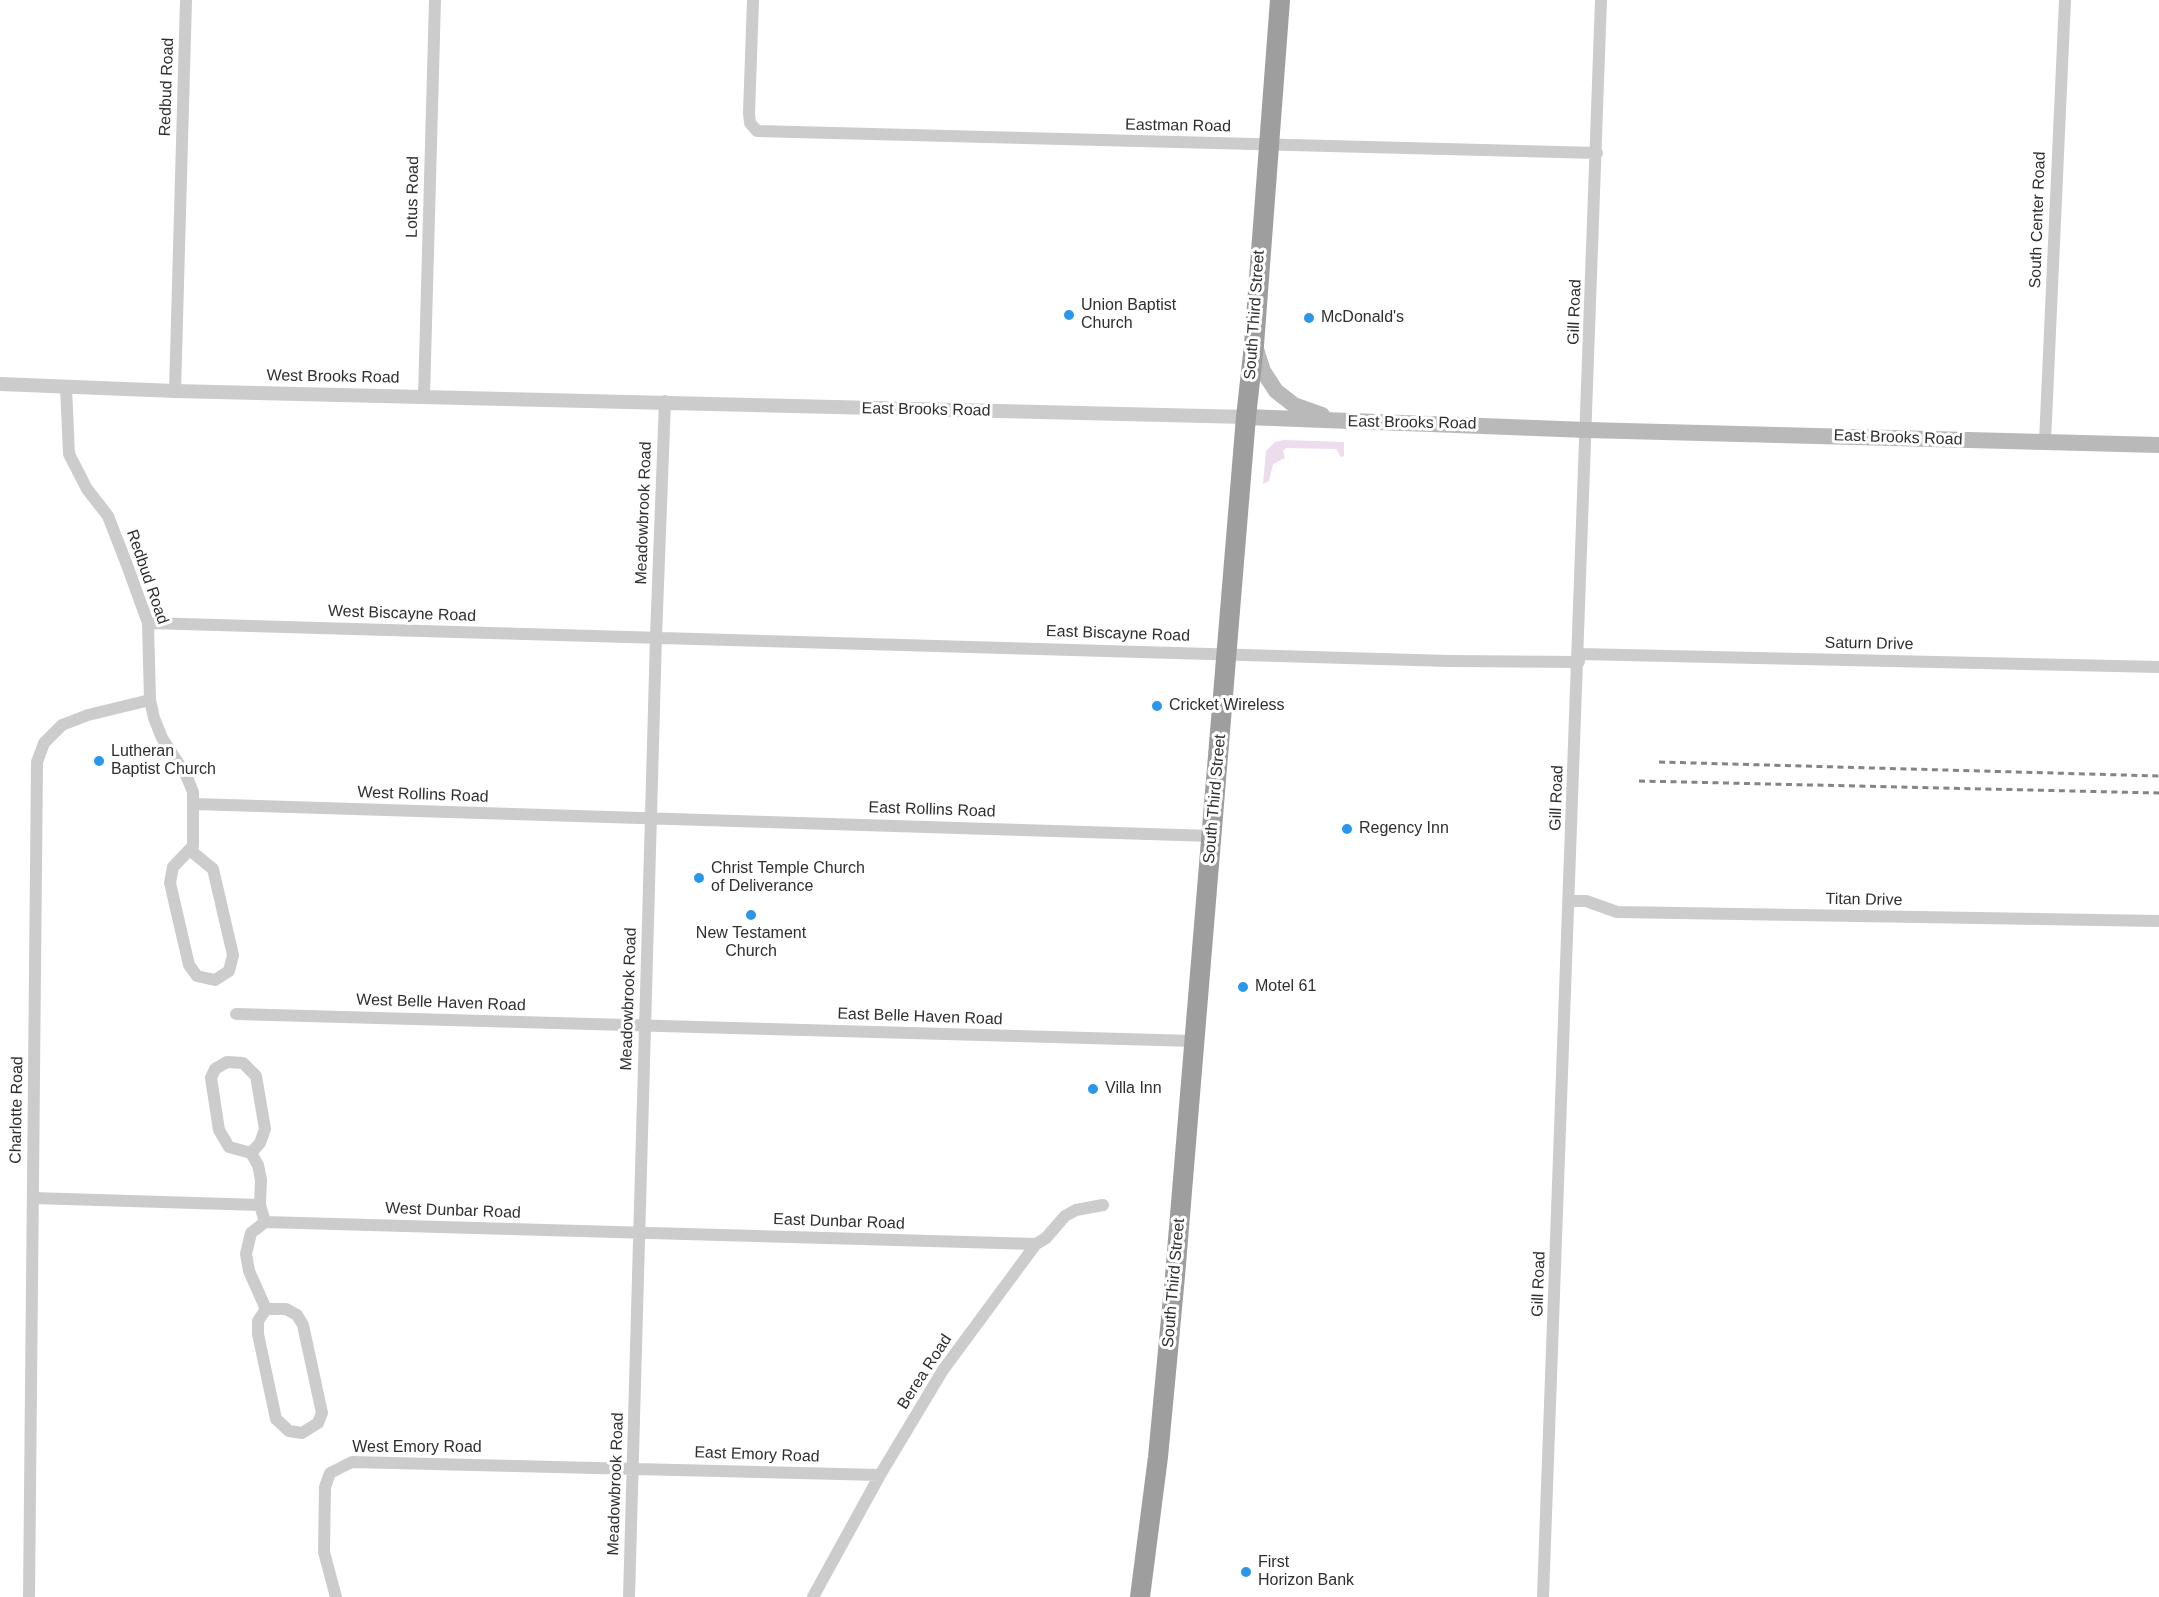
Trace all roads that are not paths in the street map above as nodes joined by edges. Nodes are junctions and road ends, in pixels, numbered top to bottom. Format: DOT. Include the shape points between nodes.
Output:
graph roads {
  1 [pos="186,0"];
  2 [pos="435,0"];
  3 [pos="753,0"];
  4 [pos="1280,0"];
  5 [pos="1601,0"];
  6 [pos="2065,0"];
  7 [pos="1268,145"];
  8 [pos="1597,153"];
  9 [pos="1254,345"];
  10 [pos="0,384"];
  11 [pos="66,387"];
  12 [pos="175,391"];
  13 [pos="424,396"];
  14 [pos="665,401"];
  15 [pos="1246,417"];
  16 [pos="1343,422"];
  17 [pos="1587,430"];
  18 [pos="2045,442"];
  19 [pos="2159,445"];
  20 [pos="148,623"];
  21 [pos="656,637"];
  22 [pos="1227,654"];
  23 [pos="1579,658"];
  24 [pos="2159,667"];
  25 [pos="150,700"];
  26 [pos="195,804"];
  27 [pos="651,818"];
  28 [pos="1212,836"];
  29 [pos="191,851"];
  30 [pos="1569,901"];
  31 [pos="2159,921"];
  32 [pos="236,1014"];
  33 [pos="644,1026"];
  34 [pos="1194,1041"];
  35 [pos="251,1153"];
  36 [pos="33,1198"];
  37 [pos="260,1205"];
  38 [pos="1103,1205"];
  39 [pos="265,1222"];
  40 [pos="640,1232"];
  41 [pos="1036,1244"];
  42 [pos="266,1308"];
  43 [pos="632,1468"];
  44 [pos="880,1475"];
  45 [pos="29,1597"];
  46 [pos="336,1597"];
  47 [pos="629,1597"];
  48 [pos="813,1597"];
  49 [pos="1140,1597"];
  50 [pos="1543,1597"];
  1 -- 12 [label="street, Redbud Road"];
  2 -- 13 [label="street, Lotus Road"];
  3 -- 7 [label="street, Eastman Road" via="749,113 750,123 758,131"];
  4 -- 7 [label="highway, South Third Street"];
  5 -- 8 [label="street, Gill Road"];
  6 -- 18 [label="street, South Center Road"];
  7 -- 8 [label="street, Eastman Road"];
  7 -- 9 [label="highway, South Third Street"];
  8 -- 17 [label="street, Gill Road"];
  9 -- 15 [label="highway, South Third Street"];
  9 -- 16 [label="main road" via="1263,371 1276,391 1289,402"];
  10 -- 11 [label="street, West Brooks Road"];
  11 -- 12 [label="street, West Brooks Road"];
  11 -- 20 [label="street, Redbud Road" via="69,454 87,489 108,516"];
  12 -- 13 [label="street, West Brooks Road"];
  13 -- 14 [label="street, West Brooks Road"];
  14 -- 15 [label="street, East Brooks Road"];
  14 -- 21 [label="street, Meadowbrook Road"];
  15 -- 16 [label="main road, East Brooks Road"];
  15 -- 22 [label="highway, South Third Street"];
  16 -- 17 [label="main road, East Brooks Road"];
  17 -- 18 [label="main road, East Brooks Road"];
  17 -- 23 [label="street, Gill Road"];
  18 -- 19 [label="main road, East Brooks Road"];
  20 -- 21 [label="street, West Biscayne Road"];
  20 -- 25 [label="street, Redbud Road"];
  21 -- 22 [label="street, East Biscayne Road"];
  21 -- 27 [label="street, Meadowbrook Road"];
  22 -- 23 [label="street, East Biscayne Road"];
  22 -- 28 [label="highway, South Third Street"];
  23 -- 24 [label="street, Saturn Drive"];
  23 -- 30 [label="street, Gill Road"];
  25 -- 26 [label="street, Redbud Road" via="158,730 190,783"];
  25 -- 36 [label="street, Charlotte Road" via="70,721 56,729 39,754"];
  26 -- 27 [label="street, West Rollins Road"];
  26 -- 29 [label="street, Redbud Road"];
  27 -- 28 [label="street, East Rollins Road"];
  27 -- 33 [label="street, Meadowbrook Road"];
  28 -- 34 [label="highway, South Third Street"];
  29 -- 29 [label="street" via="173,867 171,883 189,965 197,976 214,980 229,971 234,955 213,869"];
  30 -- 31 [label="street, Titan Drive" via="1586,901 1617,912"];
  30 -- 50 [label="street, Gill Road"];
  32 -- 33 [label="street, West Belle Haven Road"];
  33 -- 34 [label="street, East Belle Haven Road"];
  33 -- 40 [label="street, Meadowbrook Road"];
  34 -- 49 [label="highway, South Third Street" via="1158,1458"];
  35 -- 35 [label="street" via="265,1129 256,1077 243,1063 227,1062 215,1069 211,1078 219,1130 229,1147"];
  35 -- 37 [label="street" via="261,1175"];
  36 -- 37 [label="street"];
  36 -- 45 [label="street, Charlotte Road"];
  37 -- 39 [label="street"];
  38 -- 41 [label="street, Berea Road" via="1065,1216"];
  39 -- 40 [label="street, West Dunbar Road"];
  39 -- 42 [label="street" via="251,1233 246,1254 249,1271"];
  40 -- 41 [label="street, East Dunbar Road"];
  40 -- 43 [label="street, Meadowbrook Road"];
  41 -- 44 [label="street, Berea Road" via="944,1370"];
  42 -- 42 [label="street" via="257,1330 276,1419 284,1428 302,1433 321,1416 303,1325 297,1315 286,1309"];
  43 -- 44 [label="street, East Emory Road"];
  43 -- 46 [label="street, West Emory Road" via="364,1461 344,1464 330,1473 325,1487 323,1545"];
  43 -- 47 [label="street, Meadowbrook Road"];
  44 -- 48 [label="street, Berea Road"];
}
